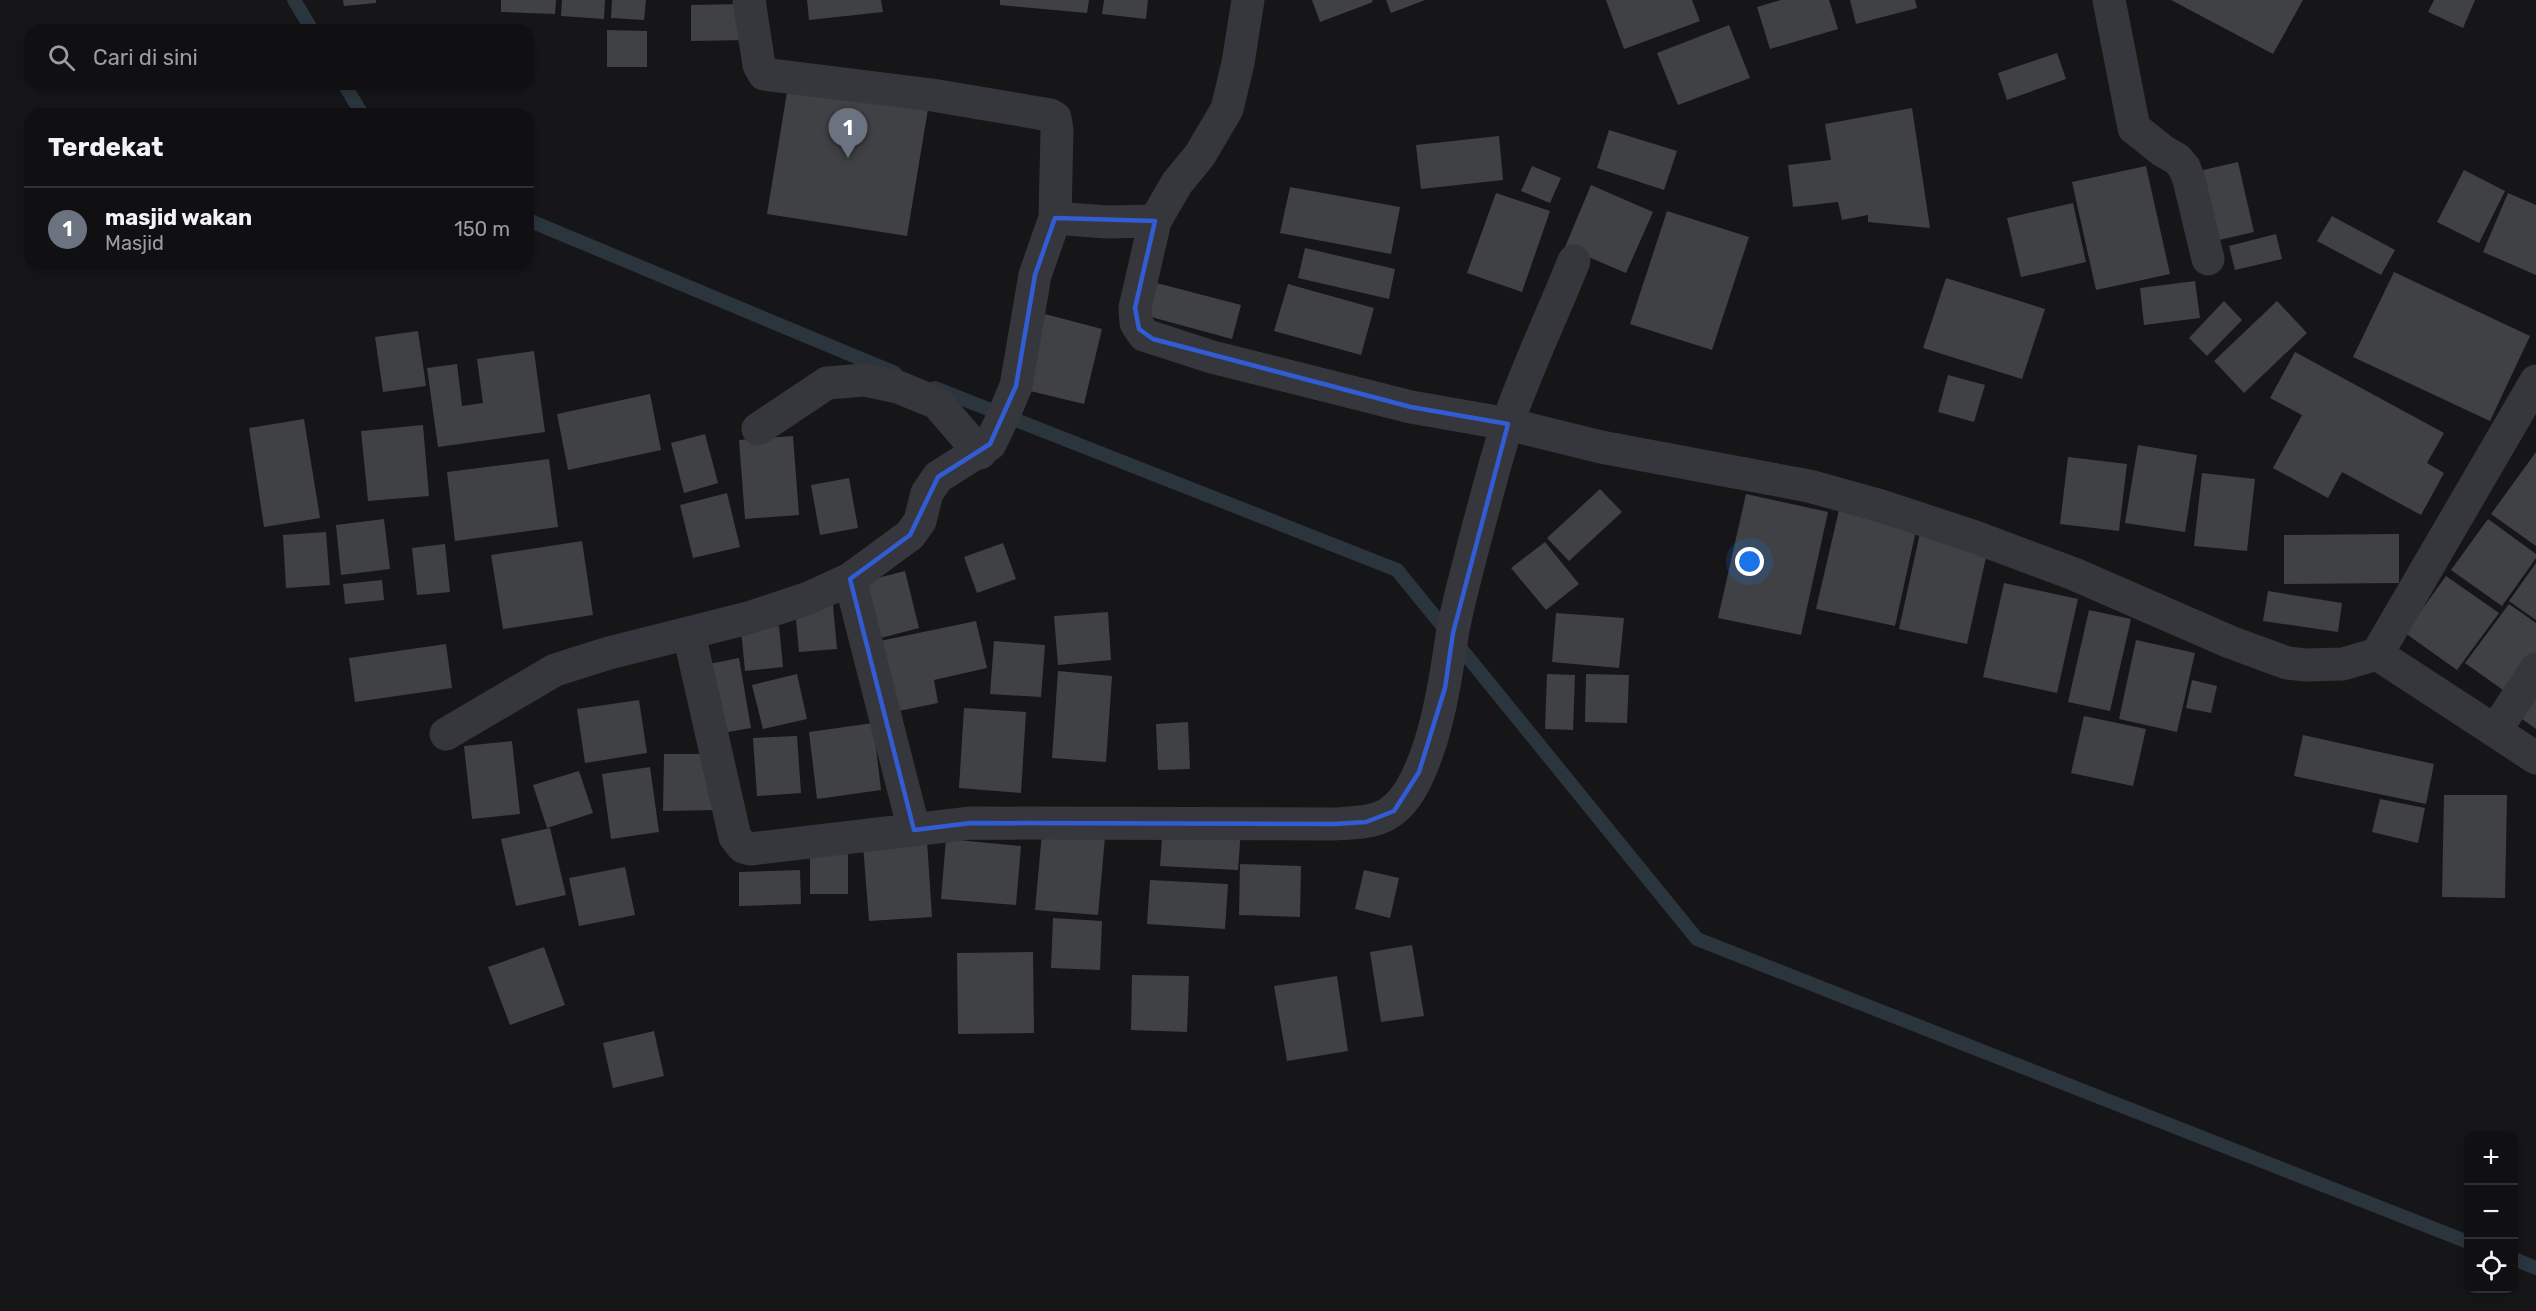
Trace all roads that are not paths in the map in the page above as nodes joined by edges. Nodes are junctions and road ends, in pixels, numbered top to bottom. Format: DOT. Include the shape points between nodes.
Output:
graph roads {
  1 [pos="749,0"];
  2 [pos="1248,0"];
  3 [pos="2109,0"];
  4 [pos="1055,218"];
  5 [pos="1155,221"];
  6 [pos="2208,259"];
  7 [pos="1575,261"];
  8 [pos="2536,381"];
  9 [pos="1508,424"];
  10 [pos="758,429"];
  11 [pos="985,449"];
  12 [pos="850,579"];
  13 [pos="689,633"];
  14 [pos="2377,654"];
  15 [pos="2536,669"];
  16 [pos="2495,731"];
  17 [pos="446,734"];
  18 [pos="2536,758"];
  19 [pos="914,830"];
  1 -- 4 [label="street" via="759,65 764,74 932,95 1054,118 1058,130"];
  2 -- 5 [label="street" via="1227,109"];
  3 -- 6 [label="street" via="2134,128 2184,167"];
  4 -- 5 [label="street"];
  4 -- 11 [label="street" via="1035,275 1016,386"];
  5 -- 9 [label="street" via="1135,308 1136,322 1144,334 1212,357 1400,405"];
  7 -- 9 [label="street"];
  8 -- 14 [label="street"];
  9 -- 14 [label="street" via="1601,447 1809,486 1881,506 2074,574 2287,663 2343,664"];
  9 -- 19 [label="street" via="1473,547 1445,688 1419,772 1394,811 1366,822 1334,824 971,823"];
  10 -- 11 [label="street" via="827,383 865,380 898,387 937,403"];
  11 -- 12 [label="street" via="938,477 910,535"];
  12 -- 13 [label="street" via="809,598"];
  12 -- 19 [label="street"];
  13 -- 17 [label="street" via="555,670"];
  13 -- 19 [label="street" via="735,837 743,848"];
  14 -- 16 [label="street"];
  15 -- 16 [label="street"];
  16 -- 18 [label="street"];
}
